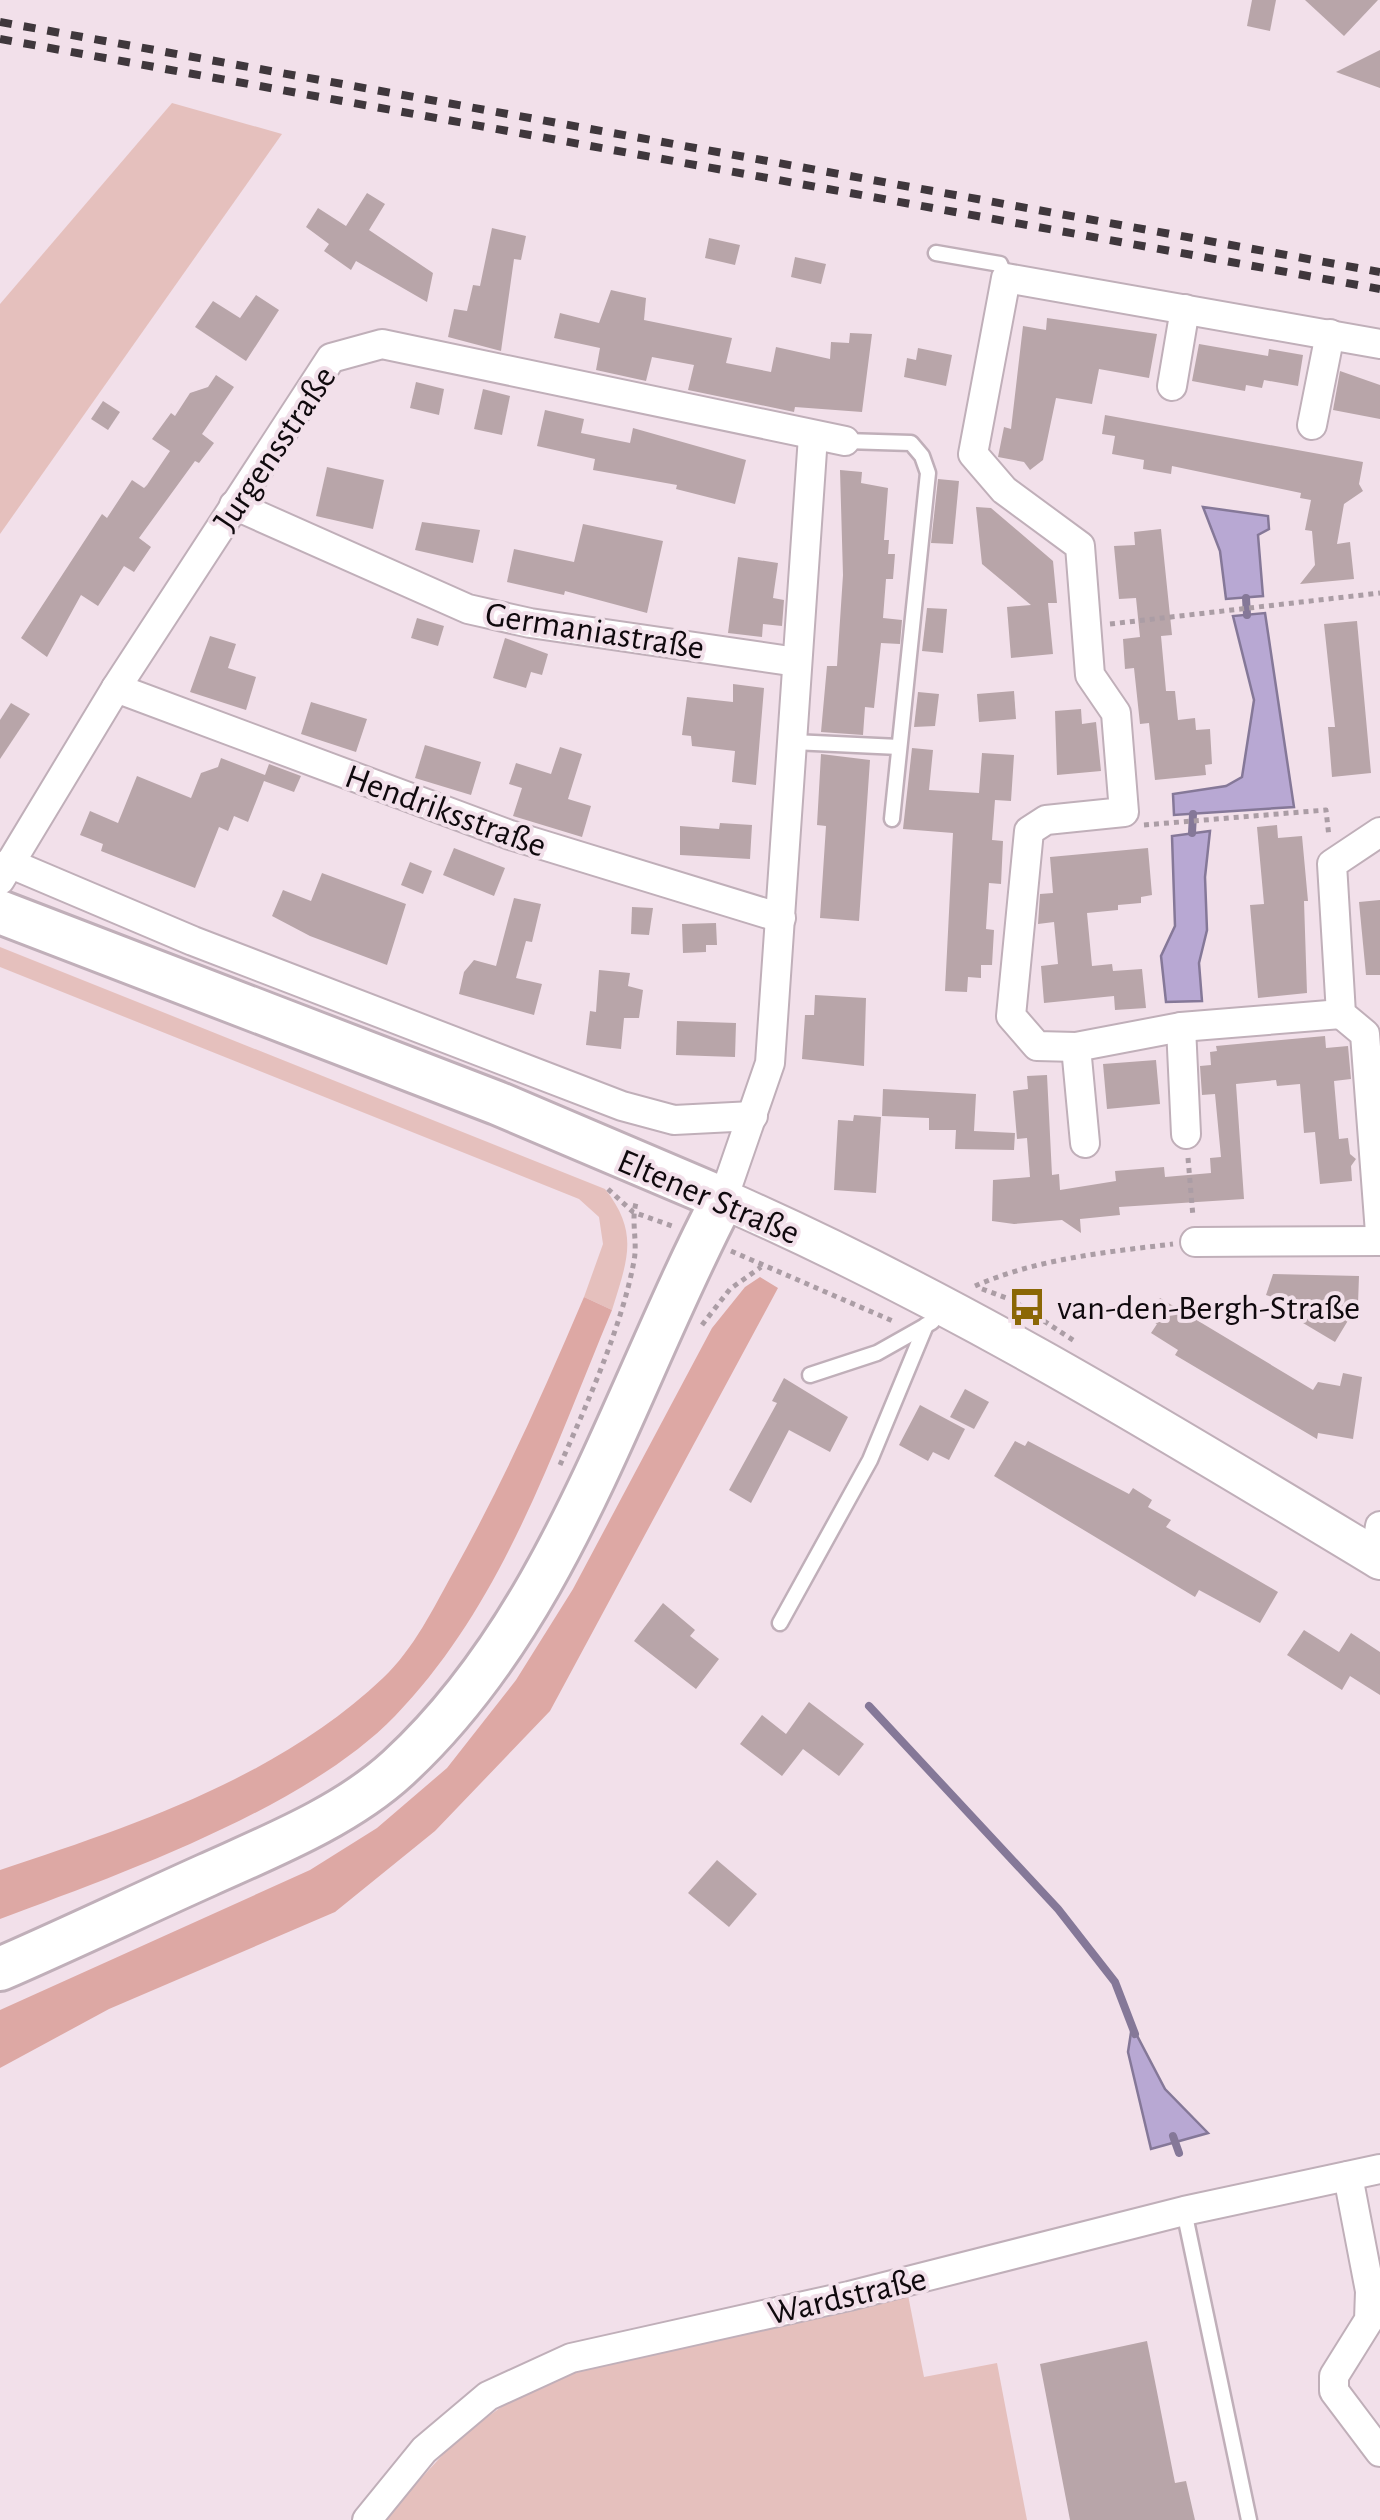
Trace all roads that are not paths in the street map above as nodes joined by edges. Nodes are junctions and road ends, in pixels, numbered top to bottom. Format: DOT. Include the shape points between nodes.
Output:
graph roads {
  1 [pos="936,253"];
  2 [pos="1006,278"];
  3 [pos="1185,309"];
  4 [pos="1330,334"];
  5 [pos="1380,344"];
  6 [pos="1172,386"];
  7 [pos="1312,425"];
  8 [pos="813,436"];
  9 [pos="845,441"];
  10 [pos="234,505"];
  11 [pos="797,662"];
  12 [pos="116,688"];
  13 [pos="793,742"];
  14 [pos="899,747"];
  15 [pos="892,818"];
  16 [pos="1380,832"];
  17 [pos="5,871"];
  18 [pos="0,912"];
  19 [pos="781,918"];
  20 [pos="1340,1014"];
  21 [pos="1182,1026"];
  22 [pos="1076,1046"];
  23 [pos="753,1116"];
  24 [pos="1186,1134"];
  25 [pos="1085,1144"];
  26 [pos="723,1199"];
  27 [pos="1380,1233"];
  28 [pos="1380,1241"];
  29 [pos="1194,1242"];
  30 [pos="937,1314"];
  31 [pos="810,1374"];
  32 [pos="1378,1548"];
  33 [pos="780,1623"];
  34 [pos="0,1969"];
  35 [pos="1380,2169"];
  36 [pos="1348,2176"];
  37 [pos="1184,2211"];
  38 [pos="1380,2452"];
  39 [pos="367,2520"];
  40 [pos="1249,2520"];
  1 -- 2 [label="lane" via="1000,264"];
  2 -- 3 [label="street"];
  2 -- 22 [label="street" via="973,454 1004,490 1080,546 1090,675 1116,713 1124,812 1046,820 1029,831 1011,1016 1037,1046"];
  3 -- 4 [label="street"];
  3 -- 6 [label="street"];
  4 -- 5 [label="street"];
  4 -- 7 [label="street"];
  8 -- 9 [label="street, Jurgensstraße"];
  8 -- 10 [label="street, Jurgensstraße" via="382,344 330,358"];
  8 -- 11 [label="street"];
  9 -- 14 [label="lane" via="911,443 928,473"];
  10 -- 11 [label="street, Germaniastraße" via="468,609"];
  10 -- 12 [label="street, Jurgensstraße"];
  11 -- 13 [label="street"];
  12 -- 17 [label="street, Jurgensstraße"];
  12 -- 19 [label="street, Hendriksstraße" via="510,835"];
  13 -- 14 [label="lane"];
  13 -- 19 [label="street"];
  14 -- 15 [label="lane"];
  16 -- 20 [label="street" via="1332,864"];
  17 -- 23 [label="street, Eltener Straße" via="622,1106 674,1120"];
  18 -- 26 [label="main road, Eltener Straße" via="497,1103"];
  19 -- 23 [label="street" via="770,1063"];
  20 -- 21 [label="street"];
  20 -- 27 [label="street" via="1364,1034"];
  21 -- 22 [label="street"];
  21 -- 24 [label="street"];
  22 -- 25 [label="street"];
  23 -- 26 [label="street"];
  26 -- 30 [label="main road, Eltener Straße"];
  26 -- 34 [label="main road" via="522,1615 477,1681 397,1769 336,1811 254,1853"];
  28 -- 29 [label="street"];
  30 -- 31 [label="lane" via="877,1353"];
  30 -- 32 [label="main road, Eltener Straße" via="1072,1378"];
  30 -- 33 [label="lane" via="870,1460"];
  35 -- 36 [label="street, Wardstraße"];
  36 -- 37 [label="street, Wardstraße"];
  36 -- 38 [label="street" via="1370,2292 1369,2320 1334,2376 1334,2391"];
  37 -- 39 [label="street, Wardstraße" via="571,2358 472,2408 394,2481"];
  37 -- 40 [label="lane"];
}
